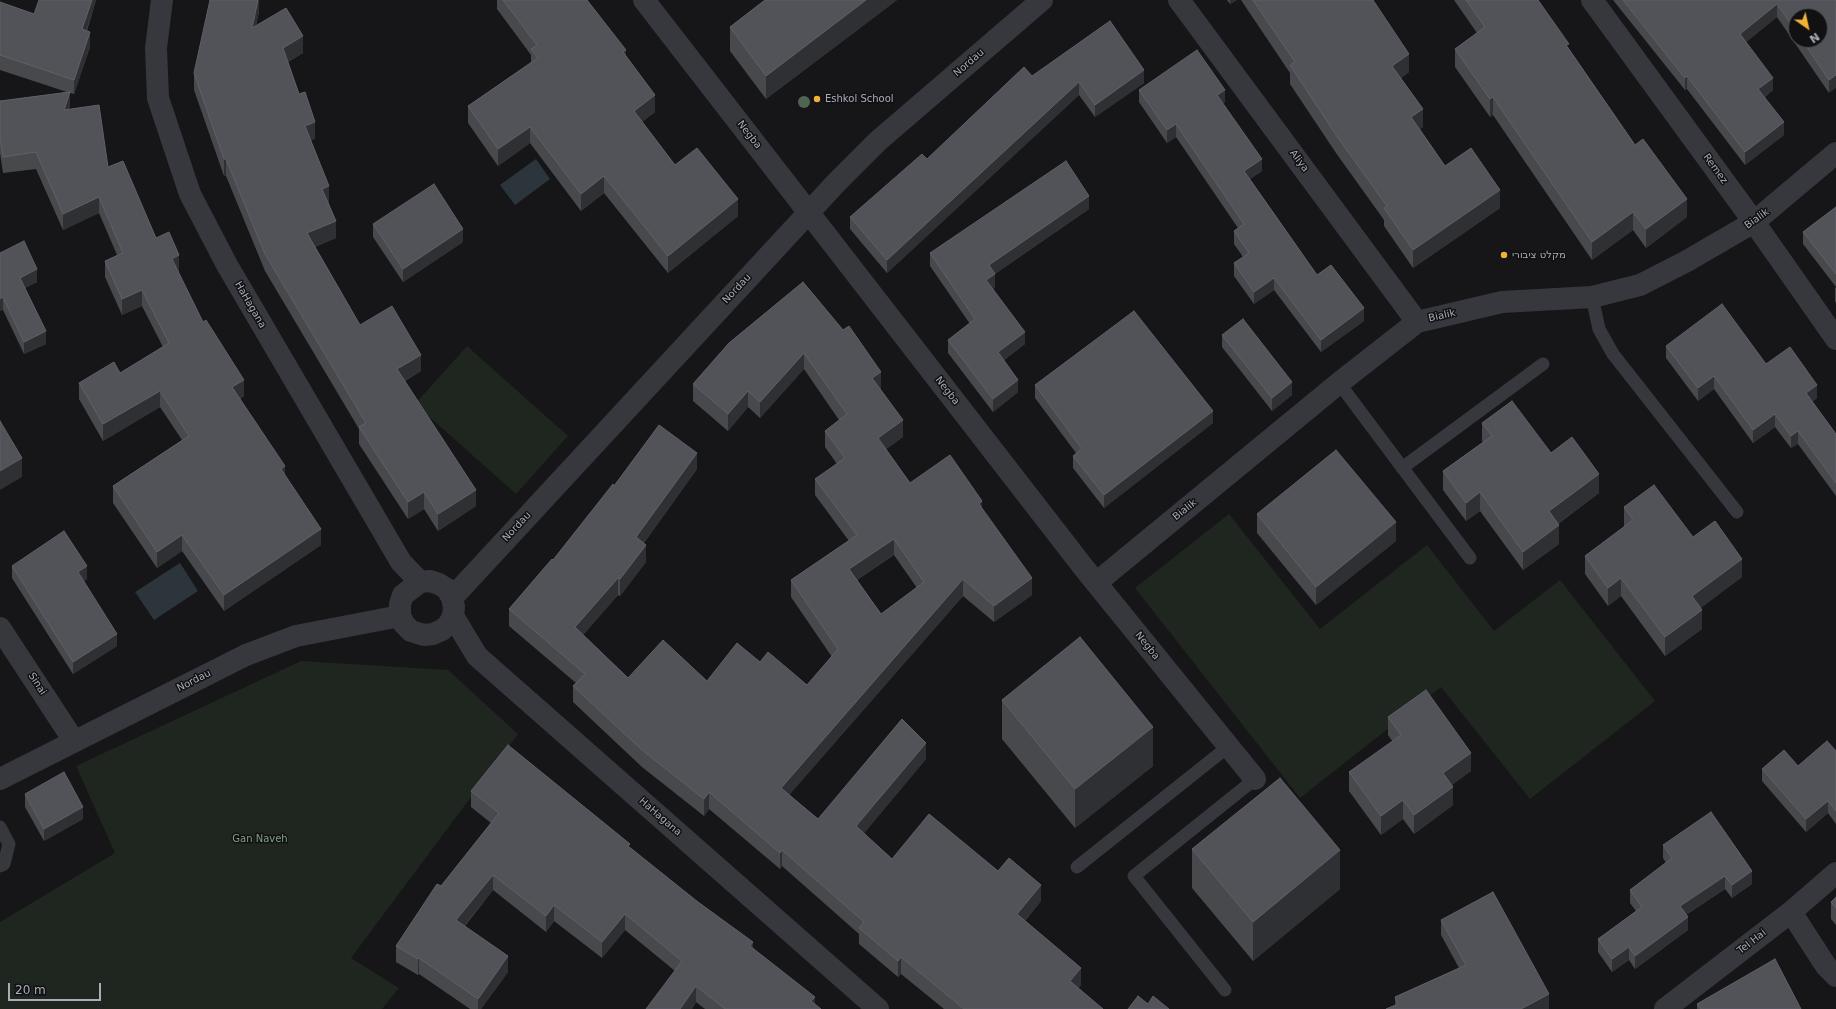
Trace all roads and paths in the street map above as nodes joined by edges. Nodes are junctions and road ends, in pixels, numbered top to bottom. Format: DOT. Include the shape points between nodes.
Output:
graph roads {
  1 [pos="162,0"];
  2 [pos="644,0"];
  3 [pos="1042,0"];
  4 [pos="1179,0"];
  5 [pos="1592,0"];
  6 [pos="1836,153"];
  7 [pos="808,212"];
  8 [pos="1754,222"];
  9 [pos="1592,297"];
  10 [pos="1417,322"];
  11 [pos="1836,339"];
  12 [pos="1543,364"];
  13 [pos="1339,383"];
  14 [pos="1402,468"];
  15 [pos="1737,512"];
  16 [pos="1470,558"];
  17 [pos="420,582"];
  18 [pos="1096,583"];
  19 [pos="452,607"];
  20 [pos="400,616"];
  21 [pos="0,628"];
  22 [pos="74,741"];
  23 [pos="1229,746"];
  24 [pos="0,779"];
  25 [pos="1255,779"];
  26 [pos="0,827"];
  27 [pos="0,866"];
  28 [pos="1077,867"];
  29 [pos="1836,873"];
  30 [pos="1791,912"];
  31 [pos="1836,976"];
  32 [pos="1226,990"];
  33 [pos="878,1009"];
  34 [pos="1665,1009"];
  1 -- 17 [label="street, HaHagana" via="156,48 158,98 190,194 227,265 401,562"];
  2 -- 7 [label="street, Negba"];
  3 -- 7 [label="street, Nordau" via="878,141"];
  4 -- 10 [label="street, Aliya"];
  5 -- 8 [label="street, Remez"];
  6 -- 8 [label="street, Bialik"];
  7 -- 18 [label="street, Negba"];
  7 -- 19 [label="street, Nordau"];
  8 -- 9 [label="street, Bialik" via="1640,285"];
  8 -- 11 [label="street, Remez"];
  9 -- 10 [label="street, Bialik" via="1502,302"];
  9 -- 15 [label="lane" via="1599,329 1613,354"];
  10 -- 13 [label="street, Bialik"];
  12 -- 14 [label="lane"];
  13 -- 14 [label="lane"];
  13 -- 18 [label="street, Bialik"];
  14 -- 16 [label="lane"];
  17 -- 19 [label="street" via="430,581 447,589"];
  17 -- 20 [label="street" via="403,595"];
  18 -- 23 [label="street, Negba"];
  19 -- 20 [label="street" via="449,624 433,634 424,635 411,631"];
  19 -- 33 [label="street, HaHagana" via="476,656"];
  20 -- 22 [label="street, Nordau" via="289,639 246,655"];
  21 -- 22 [label="street, Sinai"];
  22 -- 24 [label="street, Nordau"];
  23 -- 25 [label="street, Negba"];
  23 -- 28 [label="lane"];
  25 -- 32 [label="lane" via="1134,876"];
  26 -- 27 [label="lane" via="10,844 4,864"];
  29 -- 30 [label="street, Tel Hai"];
  30 -- 31 [label="street" via="1826,966"];
  30 -- 34 [label="street, Tel Hai"];
}
